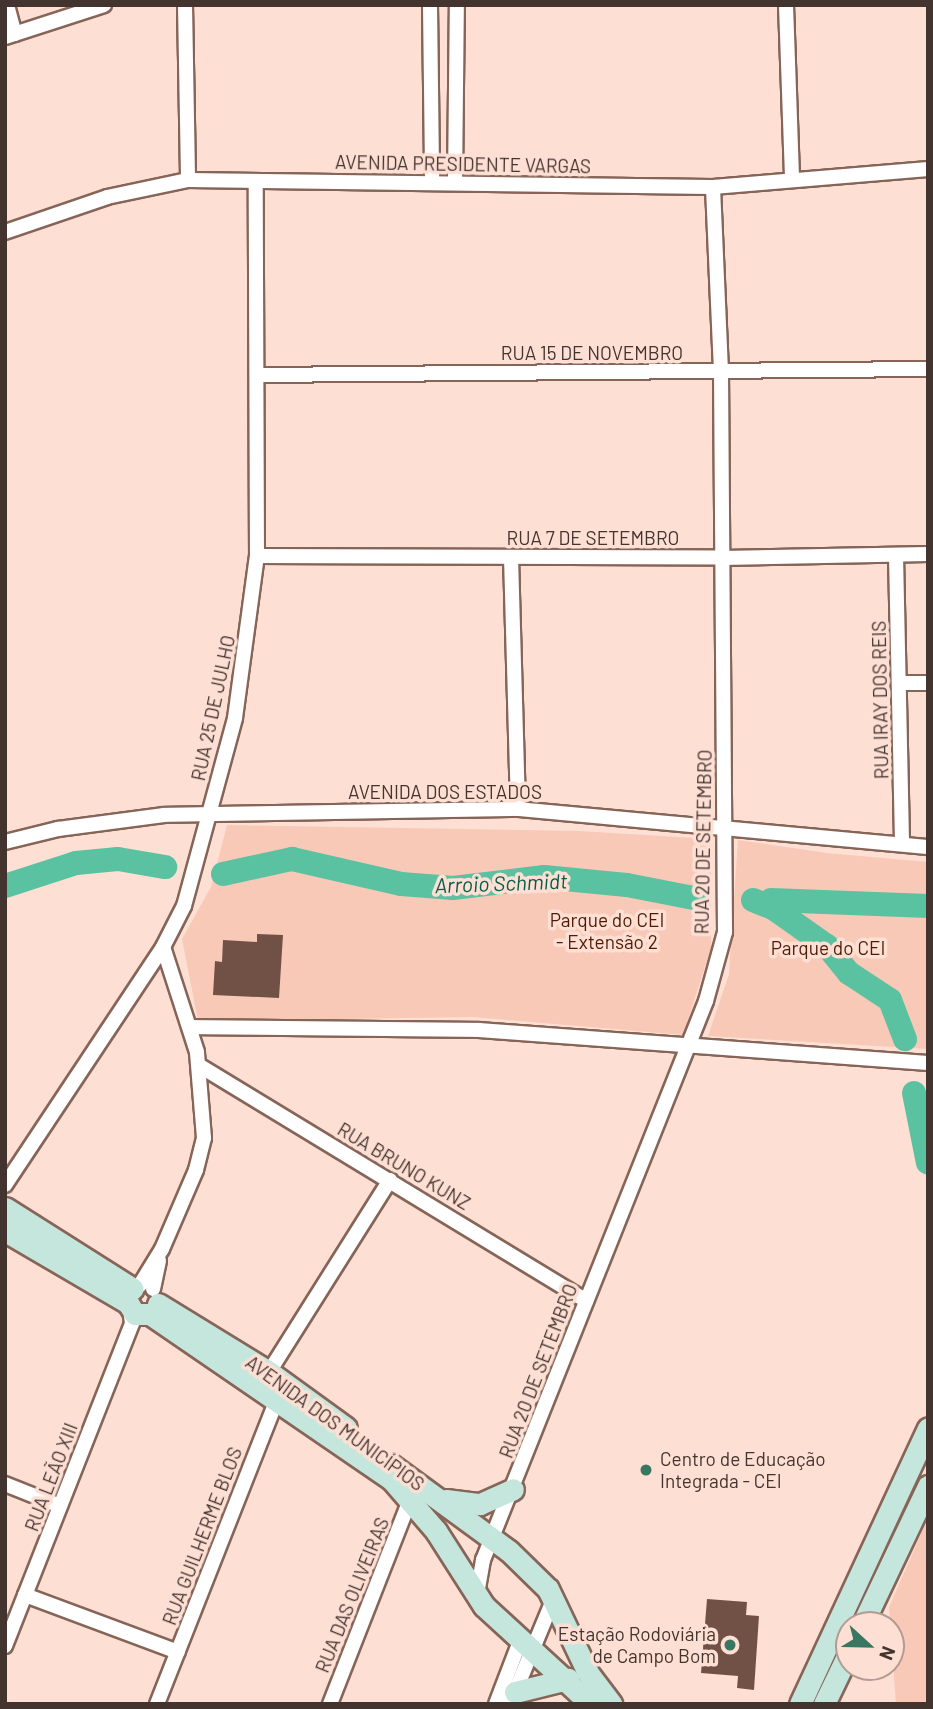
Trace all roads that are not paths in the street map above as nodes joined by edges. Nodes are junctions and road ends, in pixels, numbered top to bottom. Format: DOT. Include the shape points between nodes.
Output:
graph roads {
  1 [pos="7,5"];
  2 [pos="104,5"];
  3 [pos="185,5"];
  4 [pos="430,5"];
  5 [pos="457,5"];
  6 [pos="786,5"];
  7 [pos="10,35"];
  8 [pos="928,169"];
  9 [pos="188,180"];
  10 [pos="792,180"];
  11 [pos="432,181"];
  12 [pos="256,182"];
  13 [pos="455,183"];
  14 [pos="713,187"];
  15 [pos="5,232"];
  16 [pos="928,369"];
  17 [pos="721,371"];
  18 [pos="257,375"];
  19 [pos="928,554"];
  20 [pos="896,555"];
  21 [pos="257,556"];
  22 [pos="511,557"];
  23 [pos="722,558"];
  24 [pos="900,683"];
  25 [pos="928,683"];
  26 [pos="518,809"];
  27 [pos="211,812"];
  28 [pos="725,829"];
  29 [pos="5,842"];
  30 [pos="902,844"];
  31 [pos="928,847"];
  32 [pos="163,947"];
  33 [pos="190,1027"];
  34 [pos="688,1042"];
  35 [pos="928,1063"];
  36 [pos="200,1066"];
  37 [pos="390,1180"];
  38 [pos="5,1185"];
  39 [pos="5,1208"];
  40 [pos="5,1231"];
  41 [pos="586,1301"];
  42 [pos="141,1303"];
  43 [pos="277,1384"];
  44 [pos="928,1428"];
  45 [pos="5,1484"];
  46 [pos="928,1486"];
  47 [pos="513,1489"];
  48 [pos="437,1497"];
  49 [pos="410,1500"];
  50 [pos="60,1506"];
  51 [pos="501,1545"];
  52 [pos="477,1594"];
  53 [pos="25,1595"];
  54 [pos="552,1600"];
  55 [pos="869,1611"];
  56 [pos="526,1645"];
  57 [pos="5,1646"];
  58 [pos="178,1652"];
  59 [pos="818,1667"];
  60 [pos="568,1679"];
  61 [pos="835,1681"];
  62 [pos="513,1698"];
  63 [pos="157,1704"];
  64 [pos="330,1704"];
  65 [pos="496,1704"];
  66 [pos="591,1704"];
  67 [pos="611,1704"];
  68 [pos="800,1704"];
  69 [pos="807,1704"];
  70 [pos="824,1704"];
  1 -- 7 [label="street"];
  2 -- 7 [label="street"];
  3 -- 9 [label="street"];
  4 -- 11 [label="street"];
  5 -- 13 [label="street"];
  6 -- 10 [label="street"];
  8 -- 10 [label="street, AVENIDA PRESIDENTE VARGAS"];
  9 -- 12 [label="street, AVENIDA PRESIDENTE VARGAS"];
  9 -- 15 [label="street, AVENIDA PRESIDENTE VARGAS" via="107,197"];
  10 -- 14 [label="street, AVENIDA PRESIDENTE VARGAS"];
  11 -- 12 [label="street, AVENIDA PRESIDENTE VARGAS"];
  11 -- 13 [label="street, AVENIDA PRESIDENTE VARGAS"];
  12 -- 18 [label="street, RUA 25 DE JULHO"];
  13 -- 14 [label="street, AVENIDA PRESIDENTE VARGAS"];
  14 -- 17 [label="street, RUA 20 DE SETEMBRO"];
  16 -- 17 [label="street, RUA 15 DE NOVEMBRO"];
  17 -- 18 [label="street, RUA 15 DE NOVEMBRO"];
  17 -- 23 [label="street, RUA 20 DE SETEMBRO"];
  18 -- 21 [label="street, RUA 25 DE JULHO"];
  19 -- 20 [label="street, RUA 7 DE SETEMBRO"];
  20 -- 23 [label="street, RUA 7 DE SETEMBRO"];
  20 -- 24 [label="street, RUA IRAY DOS REIS"];
  21 -- 22 [label="street, RUA 7 DE SETEMBRO"];
  21 -- 27 [label="street, RUA 25 DE JULHO" via="235,718"];
  22 -- 23 [label="street, RUA 7 DE SETEMBRO"];
  22 -- 26 [label="street"];
  23 -- 28 [label="street, RUA 20 DE SETEMBRO"];
  24 -- 25 [label="street"];
  24 -- 30 [label="street, RUA IRAY DOS REIS"];
  26 -- 27 [label="street, AVENIDA DOS ESTADOS"];
  26 -- 28 [label="street, AVENIDA DOS ESTADOS"];
  27 -- 29 [label="street, AVENIDA DOS ESTADOS" via="104,821"];
  27 -- 32 [label="street, RUA 25 DE JULHO" via="195,876"];
  28 -- 30 [label="street, AVENIDA DOS ESTADOS"];
  28 -- 34 [label="street, RUA 20 DE SETEMBRO" via="725,932 706,1001"];
  30 -- 31 [label="street, AVENIDA DOS ESTADOS"];
  32 -- 33 [label="street, RUA LEÃO XIII"];
  32 -- 38 [label="street, RUA 25 DE JULHO"];
  33 -- 34 [label="street" via="479,1030"];
  33 -- 36 [label="street, RUA LEÃO XIII"];
  34 -- 35 [label="street"];
  34 -- 41 [label="street, RUA 20 DE SETEMBRO"];
  36 -- 37 [label="street, RUA BRUNO KUNZ"];
  36 -- 42 [label="street, RUA LEÃO XIII" via="204,1138 196,1170"];
  37 -- 41 [label="street, RUA BRUNO KUNZ"];
  37 -- 43 [label="street, RUA GUILHERME BLOS"];
  39 -- 42 [label="main road, AVENIDA DOS MUNICÍPIOS"];
  40 -- 42 [label="main road, AVENIDA DOS MUNICÍPIOS"];
  41 -- 47 [label="street, RUA 20 DE SETEMBRO"];
  42 -- 43 [label="main road, AVENIDA DOS MUNICÍPIOS"];
  42 -- 50 [label="street, RUA LEÃO XIII"];
  43 -- 48 [label="main road, AVENIDA DOS MUNICÍPIOS"];
  43 -- 49 [label="main road, AVENIDA DOS MUNICÍPIOS"];
  43 -- 58 [label="street, RUA GUILHERME BLOS"];
  44 -- 59 [label="main road"];
  45 -- 50 [label="street"];
  46 -- 55 [label="main road"];
  47 -- 48 [label="main road" via="480,1504"];
  47 -- 51 [label="street, RUA 20 DE SETEMBRO"];
  47 -- 51 [label="street"];
  48 -- 51 [label="main road, AVENIDA DOS MUNICÍPIOS"];
  49 -- 52 [label="main road, AVENIDA DOS MUNICÍPIOS"];
  49 -- 64 [label="street, RUA DAS OLIVEIRAS"];
  50 -- 53 [label="street, RUA LEÃO XIII"];
  51 -- 52 [label="street, RUA 20 DE SETEMBRO" via="480,1571"];
  51 -- 54 [label="main road, AVENIDA DOS MUNICÍPIOS" via="548,1589"];
  52 -- 56 [label="main road, AVENIDA DOS MUNICÍPIOS"];
  53 -- 57 [label="street, RUA LEÃO XIII"];
  53 -- 58 [label="street"];
  54 -- 56 [label="street"];
  54 -- 67 [label="main road, AVENIDA DOS MUNICÍPIOS" via="588,1673"];
  56 -- 60 [label="main road, AVENIDA DOS MUNICÍPIOS"];
  56 -- 62 [label="street"];
  56 -- 65 [label="street"];
  58 -- 63 [label="street, RUA GUILHERME BLOS"];
  59 -- 68 [label="main road"];
  59 -- 69 [label="main road"];
  60 -- 62 [label="main road"];
  60 -- 66 [label="main road, AVENIDA DOS MUNICÍPIOS"];
  61 -- 70 [label="main road"];
}
